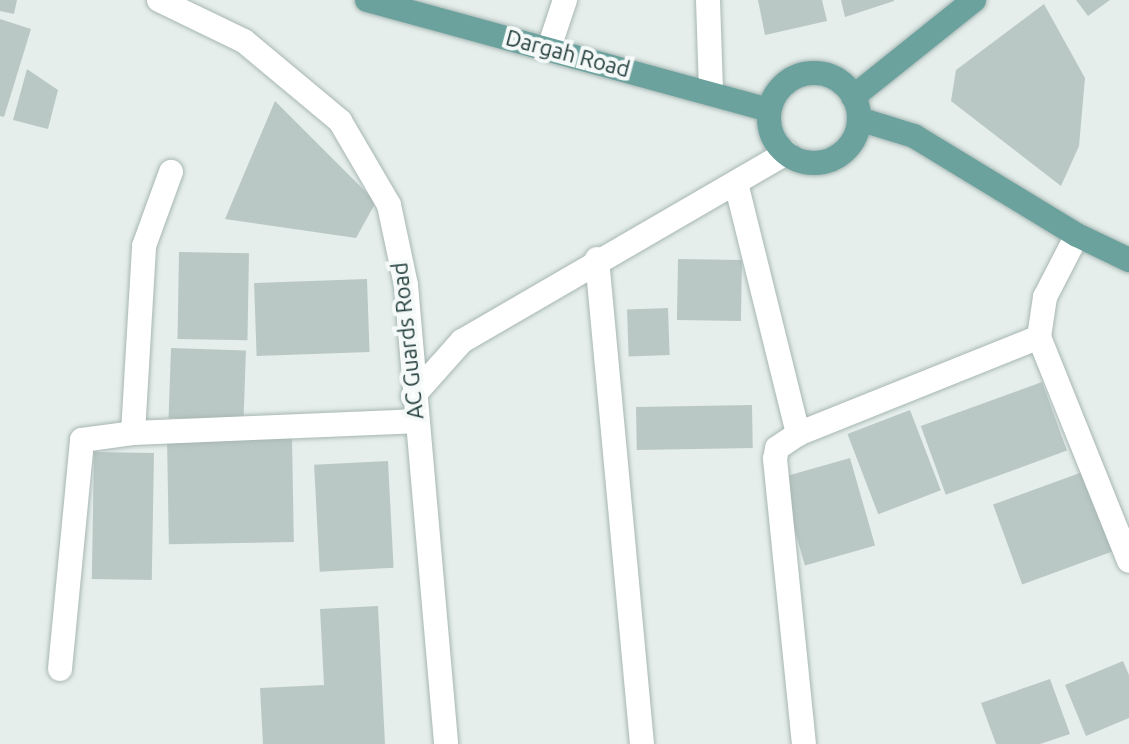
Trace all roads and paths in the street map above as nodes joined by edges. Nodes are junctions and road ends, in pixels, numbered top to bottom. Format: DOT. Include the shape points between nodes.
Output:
graph roads {
  1 [pos="159,0"];
  2 [pos="367,0"];
  3 [pos="565,0"];
  4 [pos="708,0"];
  5 [pos="974,0"];
  6 [pos="549,48"];
  7 [pos="711,91"];
  8 [pos="856,108"];
  9 [pos="769,110"];
  10 [pos="786,153"];
  11 [pos="171,172"];
  12 [pos="736,183"];
  13 [pos="1077,235"];
  14 [pos="597,259"];
  15 [pos="1129,260"];
  16 [pos="1039,337"];
  17 [pos="414,408"];
  18 [pos="133,433"];
  19 [pos="798,434"];
  20 [pos="1128,549"];
  21 [pos="60,669"];
  22 [pos="446,744"];
  23 [pos="642,744"];
  24 [pos="804,744"];
  1 -- 17 [label="street, AC Guards Road" via="244,41 340,121 389,205 406,285"];
  2 -- 6 [label="main road, Dargah Road"];
  3 -- 6 [label="street"];
  4 -- 7 [label="street"];
  5 -- 8 [label="main road"];
  6 -- 7 [label="main road, Dargah Road"];
  7 -- 9 [label="main road, Dargah Road"];
  8 -- 9 [label="main road" via="834,77 806,74 782,86"];
  8 -- 10 [label="main road" via="849,145 827,161 812,163"];
  8 -- 13 [label="main road" via="967,164"];
  9 -- 10 [label="main road" via="771,134"];
  10 -- 12 [label="street"];
  11 -- 18 [label="street" via="144,246"];
  12 -- 14 [label="street"];
  12 -- 19 [label="street"];
  13 -- 15 [label="main road"];
  13 -- 16 [label="street" via="1045,297"];
  14 -- 17 [label="street" via="462,341"];
  14 -- 23 [label="street"];
  16 -- 19 [label="street"];
  16 -- 20 [label="street"];
  17 -- 18 [label="street"];
  17 -- 22 [label="street, AC Guards Road"];
  18 -- 21 [label="street" via="82,440"];
  19 -- 24 [label="street" via="777,448 775,459"];
}
